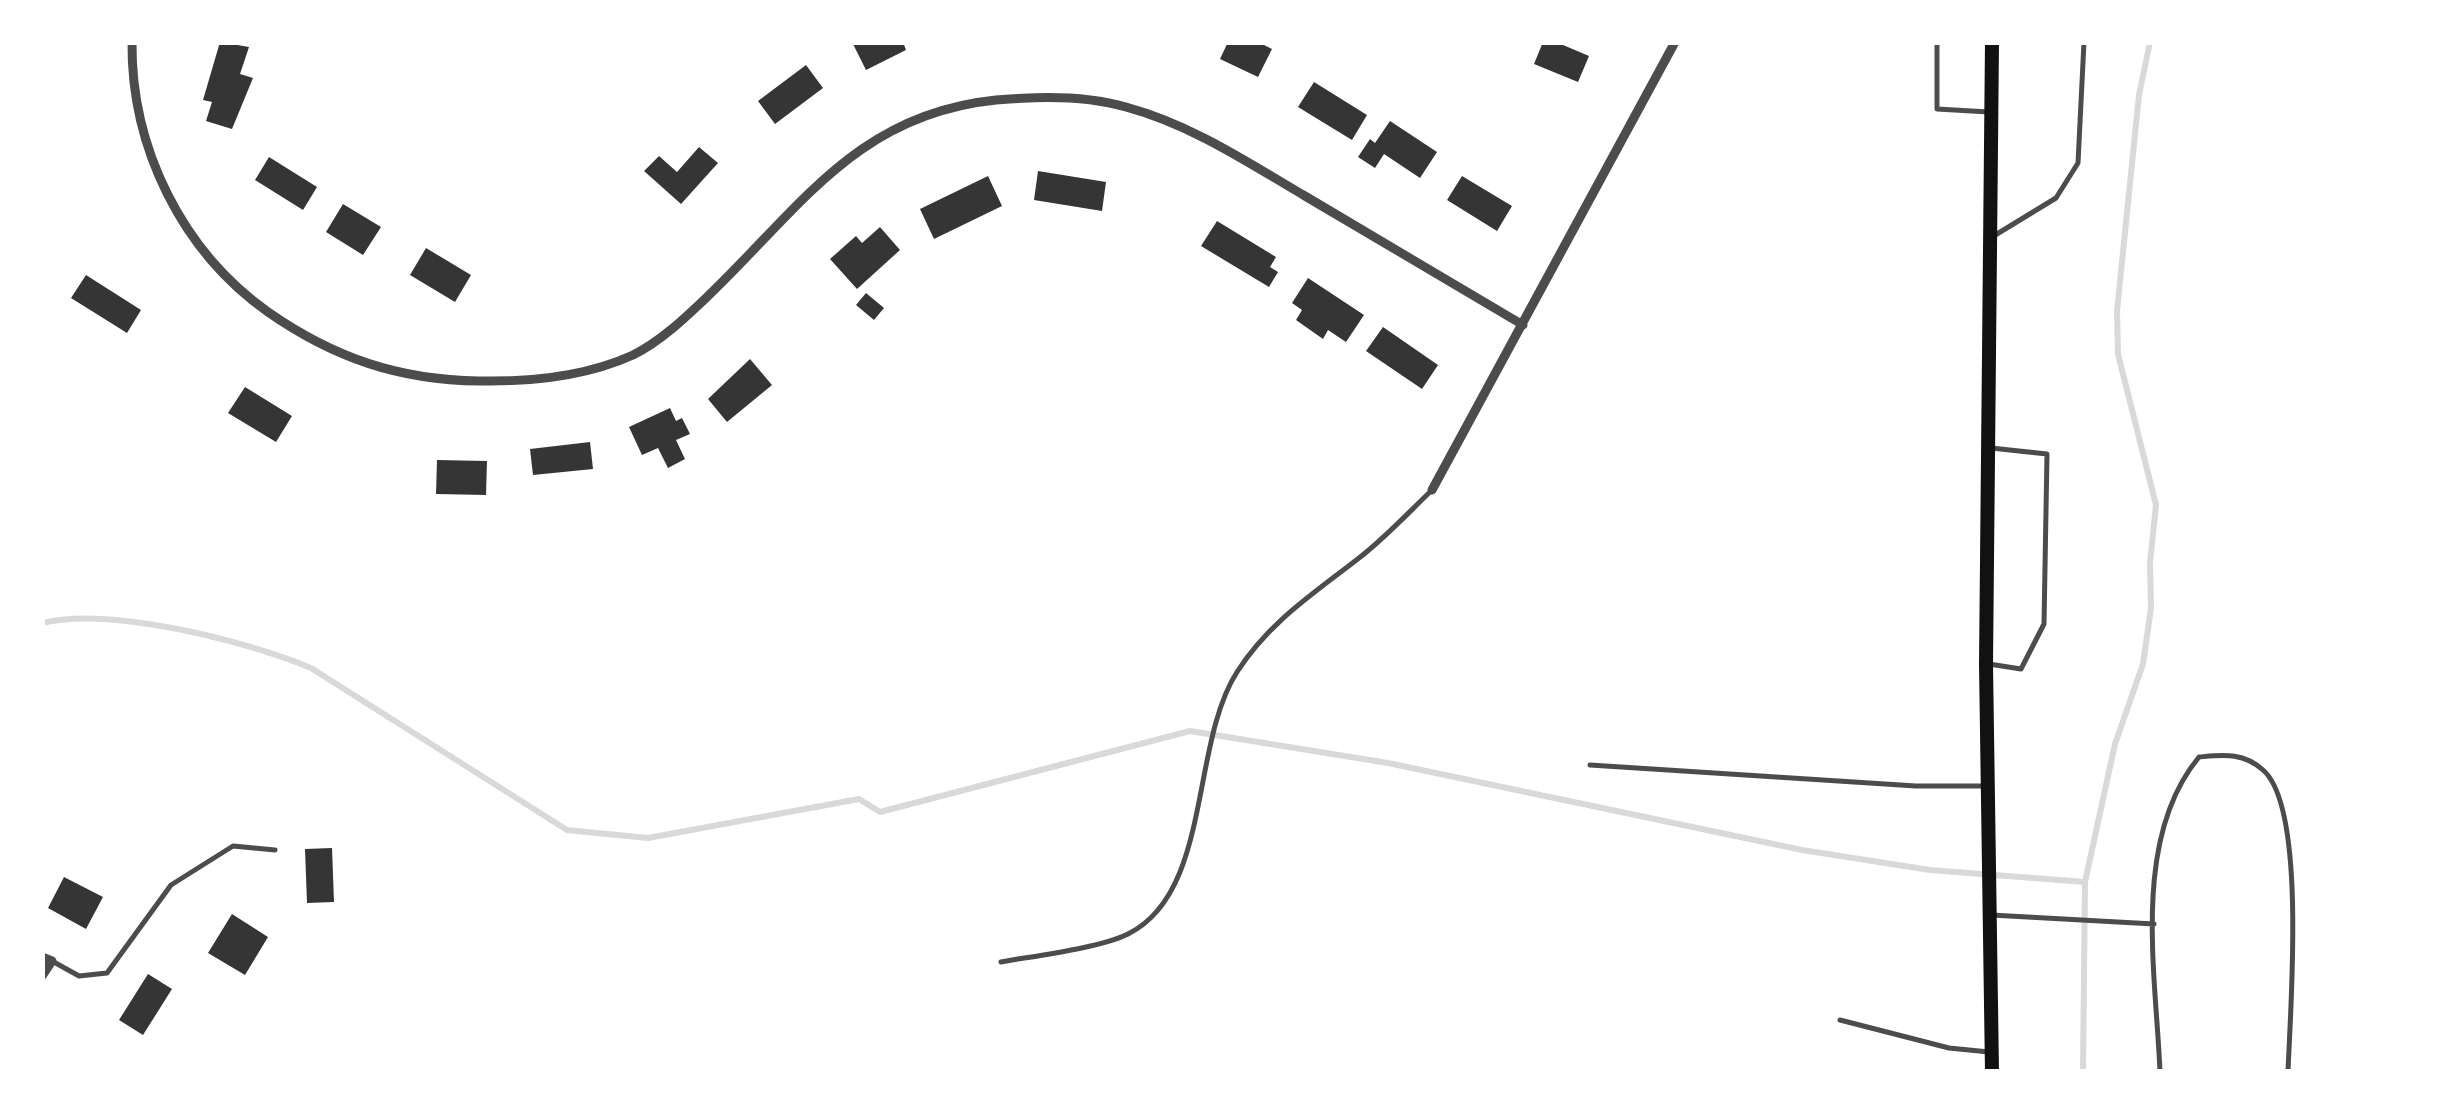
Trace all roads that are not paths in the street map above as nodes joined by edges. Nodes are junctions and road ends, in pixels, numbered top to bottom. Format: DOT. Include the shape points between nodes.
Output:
graph roads {
  1 [pos="132,42"];
  2 [pos="1675,42"];
  3 [pos="1938,42"];
  4 [pos="1992,42"];
  5 [pos="2084,42"];
  6 [pos="1992,112"];
  7 [pos="1992,237"];
  8 [pos="1523,325"];
  9 [pos="1990,448"];
  10 [pos="1432,490"];
  11 [pos="1986,664"];
  12 [pos="1590,766"];
  13 [pos="1986,786"];
  14 [pos="275,850"];
  15 [pos="1988,915"];
  16 [pos="2154,924"];
  17 [pos="47,959"];
  18 [pos="1001,962"];
  19 [pos="42,976"];
  20 [pos="1840,1020"];
  21 [pos="1992,1052"];
  22 [pos="1992,1072"];
  23 [pos="2160,1072"];
  24 [pos="2288,1072"];
  1 -- 8 [label="street" via="134,84 161,183 216,269 258,305 336,354 408,375 500,382 579,372 634,354 680,322 800,197 873,141 968,104 1042,98 1088,99 1177,123"];
  2 -- 8 [label="street"];
  3 -- 6 [label="lane" via="1937,108"];
  4 -- 6 [label="main road"];
  5 -- 7 [label="lane" via="2078,163 2056,198"];
  6 -- 7 [label="main road"];
  7 -- 9 [label="main road"];
  8 -- 10 [label="street"];
  9 -- 11 [label="main road"];
  9 -- 11 [label="lane" via="2047,454 2044,624 2021,668"];
  10 -- 18 [label="lane" via="1363,556 1270,626 1235,675 1207,751 1171,895 1128,934"];
  11 -- 13 [label="main road"];
  12 -- 13 [label="lane"];
  13 -- 15 [label="main road"];
  14 -- 17 [label="lane" via="233,846 171,884 107,973 79,976"];
  15 -- 16 [label="lane"];
  15 -- 21 [label="main road"];
  16 -- 23 [label="lane"];
  16 -- 24 [label="lane" via="2158,857 2177,783 2199,757 2234,754 2264,770 2282,797 2289,843"];
  17 -- 19 [label="street"];
  20 -- 21 [label="lane"];
  21 -- 22 [label="main road"];
}
